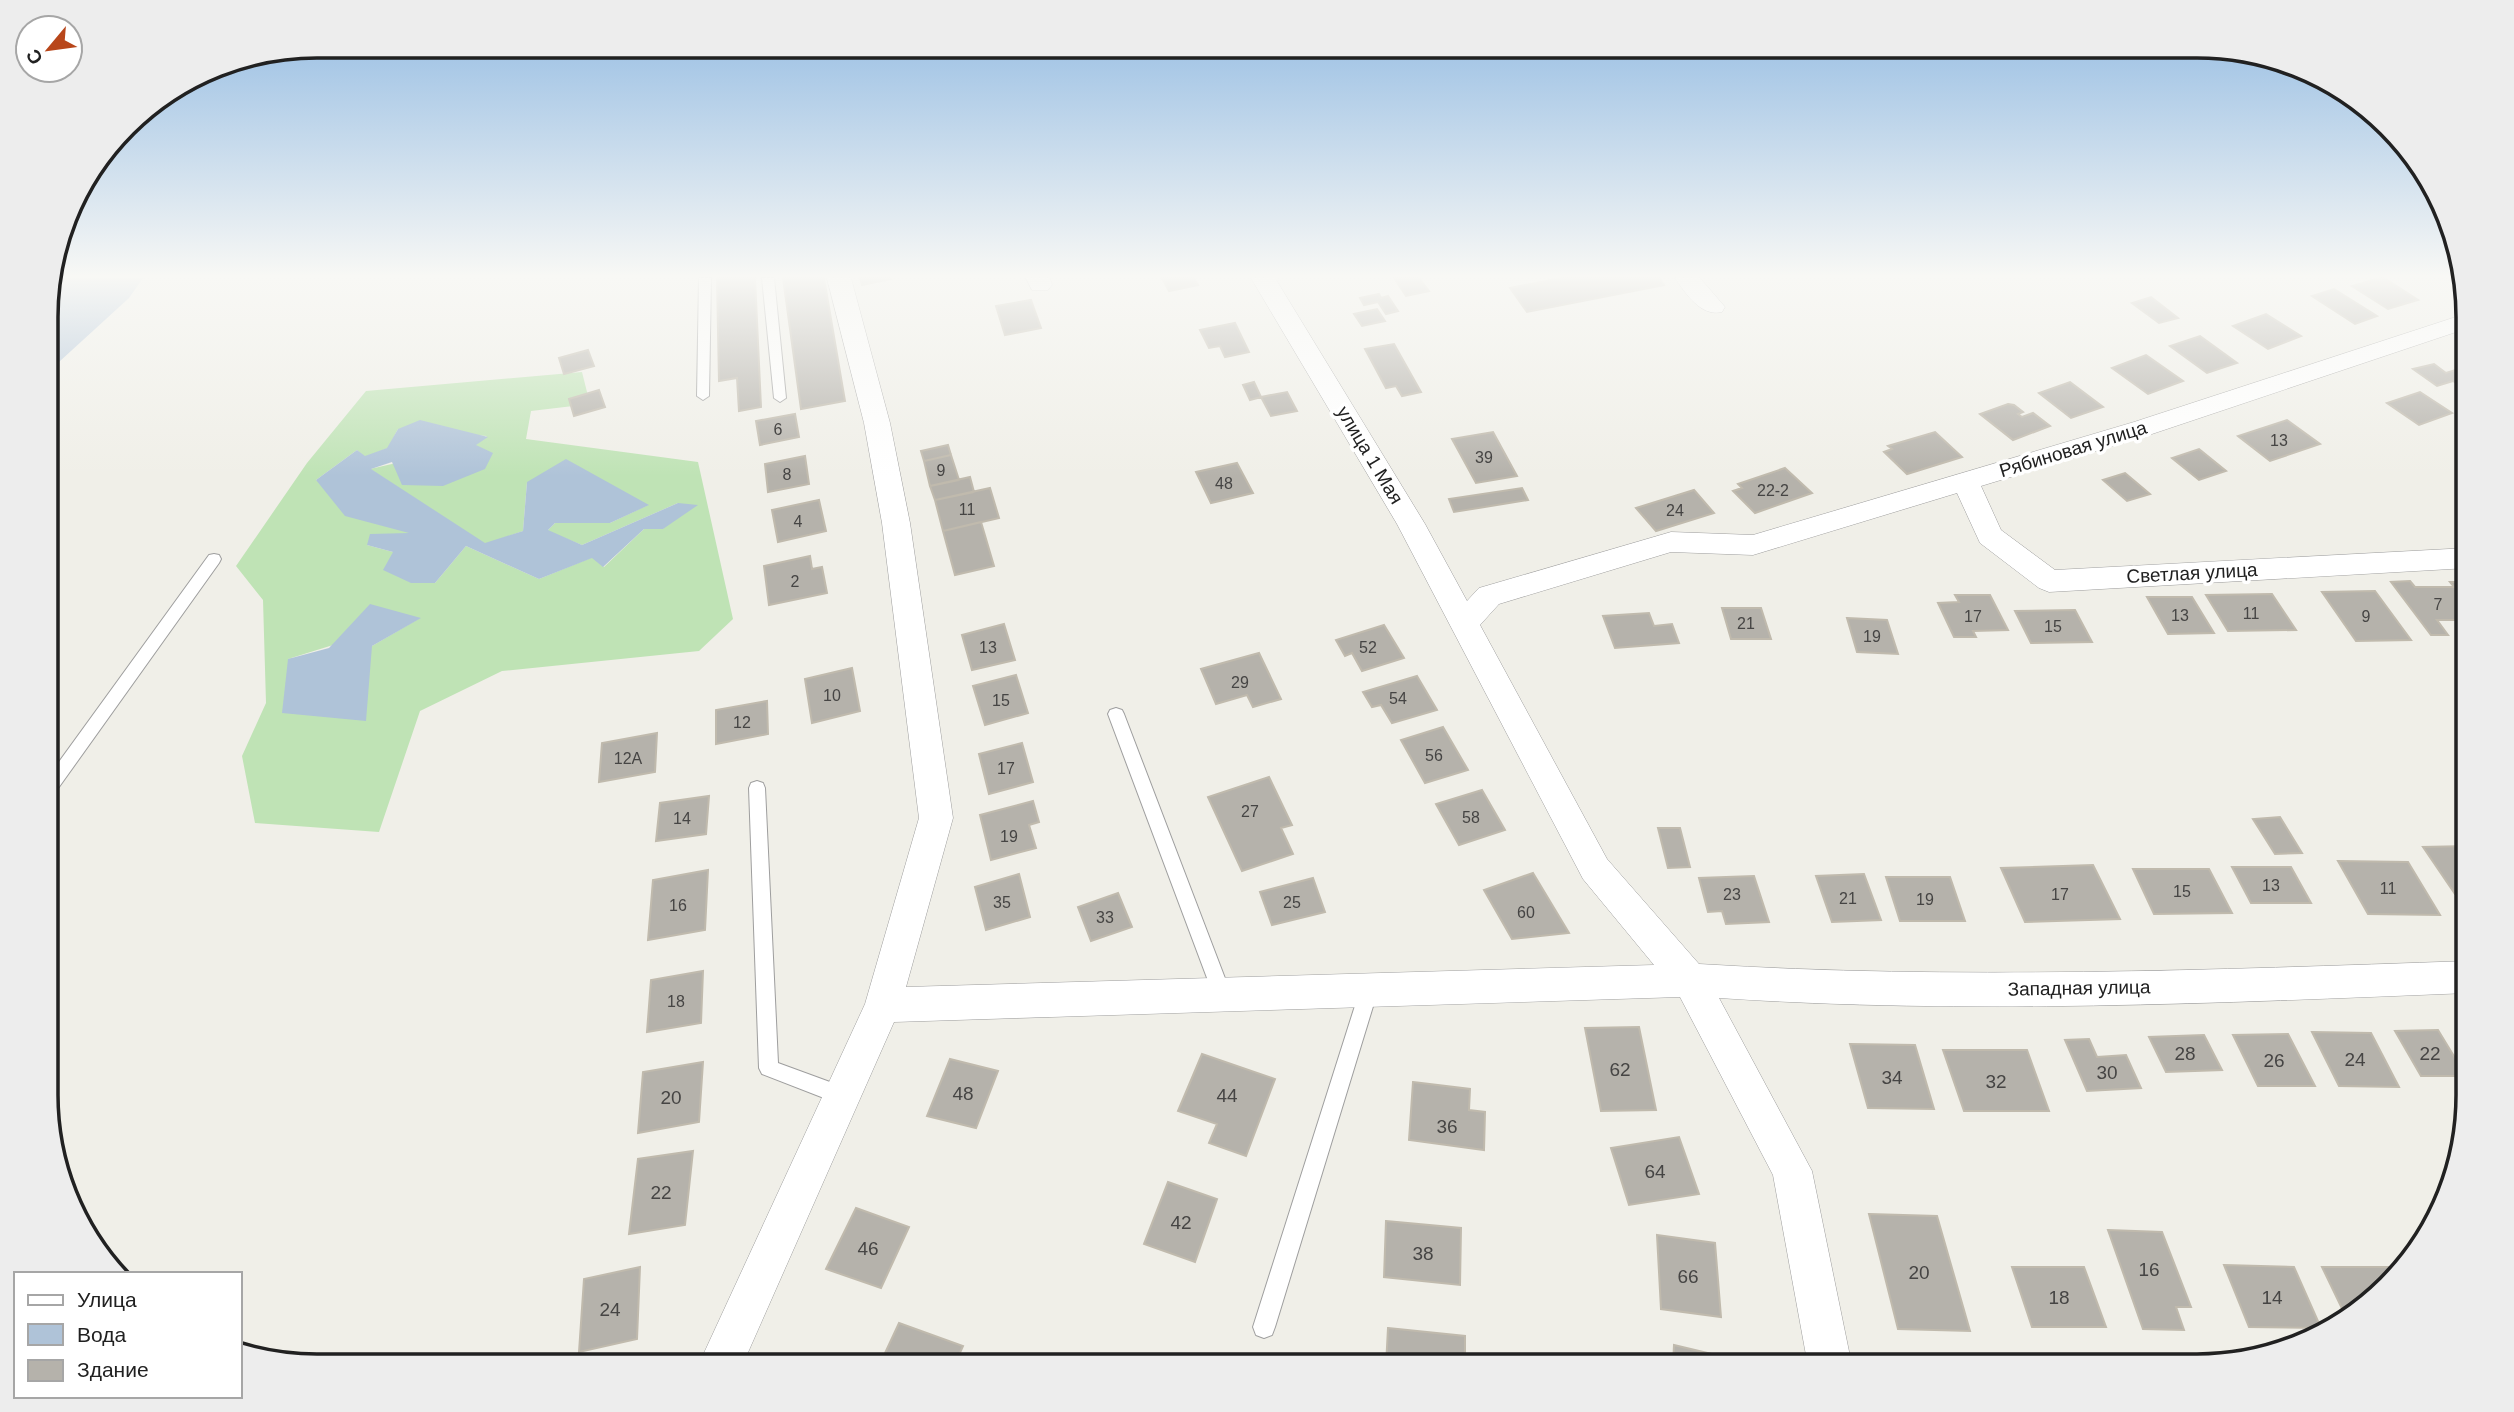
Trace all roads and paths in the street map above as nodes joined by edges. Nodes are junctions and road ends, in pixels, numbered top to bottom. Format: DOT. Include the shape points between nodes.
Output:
graph roads {
  1 [pos="704,344"];
  2 [pos="775,344"];
  3 [pos="856,344"];
  4 [pos="1303,344"];
  5 [pos="2396,344"];
  6 [pos="703,396"];
  7 [pos="780,398"];
  8 [pos="1965,482"];
  9 [pos="214,559"];
  10 [pos="2456,559"];
  11 [pos="1465,623"];
  12 [pos="1116,714"];
  13 [pos="58,775"];
  14 [pos="757,788"];
  15 [pos="2456,976"];
  16 [pos="1690,980"];
  17 [pos="1369,990"];
  18 [pos="1222,994"];
  19 [pos="883,1005"];
  20 [pos="842,1096"];
  21 [pos="1264,1327"];
  22 [pos="725,1354"];
  23 [pos="1828,1354"];
  1 -- 6 [label="lane"];
  2 -- 7 [label="lane"];
  3 -- 19 [label="street" via="896,523 936,818"];
  4 -- 11 [label="street, улица 1 Мая"];
  5 -- 8 [label="street, Рябиновая улица"];
  8 -- 10 [label="street, Светлая улица" via="1990,537 2049,581"];
  8 -- 11 [label="street, Рябиновая улица" via="1753,545 1671,542 1489,596"];
  9 -- 13 [label="lane"];
  11 -- 16 [label="street, улица 1 Мая" via="1595,869"];
  12 -- 18 [label="lane"];
  14 -- 20 [label="lane" via="769,1069"];
  15 -- 16 [label="street, Западная улица" via="2104,989 1797,989"];
  16 -- 17 [label="street, Западная улица"];
  16 -- 23 [label="street, улица 1 Мая" via="1792,1171"];
  17 -- 18 [label="street, Западная улица"];
  17 -- 21 [label="lane"];
  18 -- 19 [label="street, Западная улица"];
  19 -- 20 [label="street"];
  20 -- 22 [label="street"];
}
